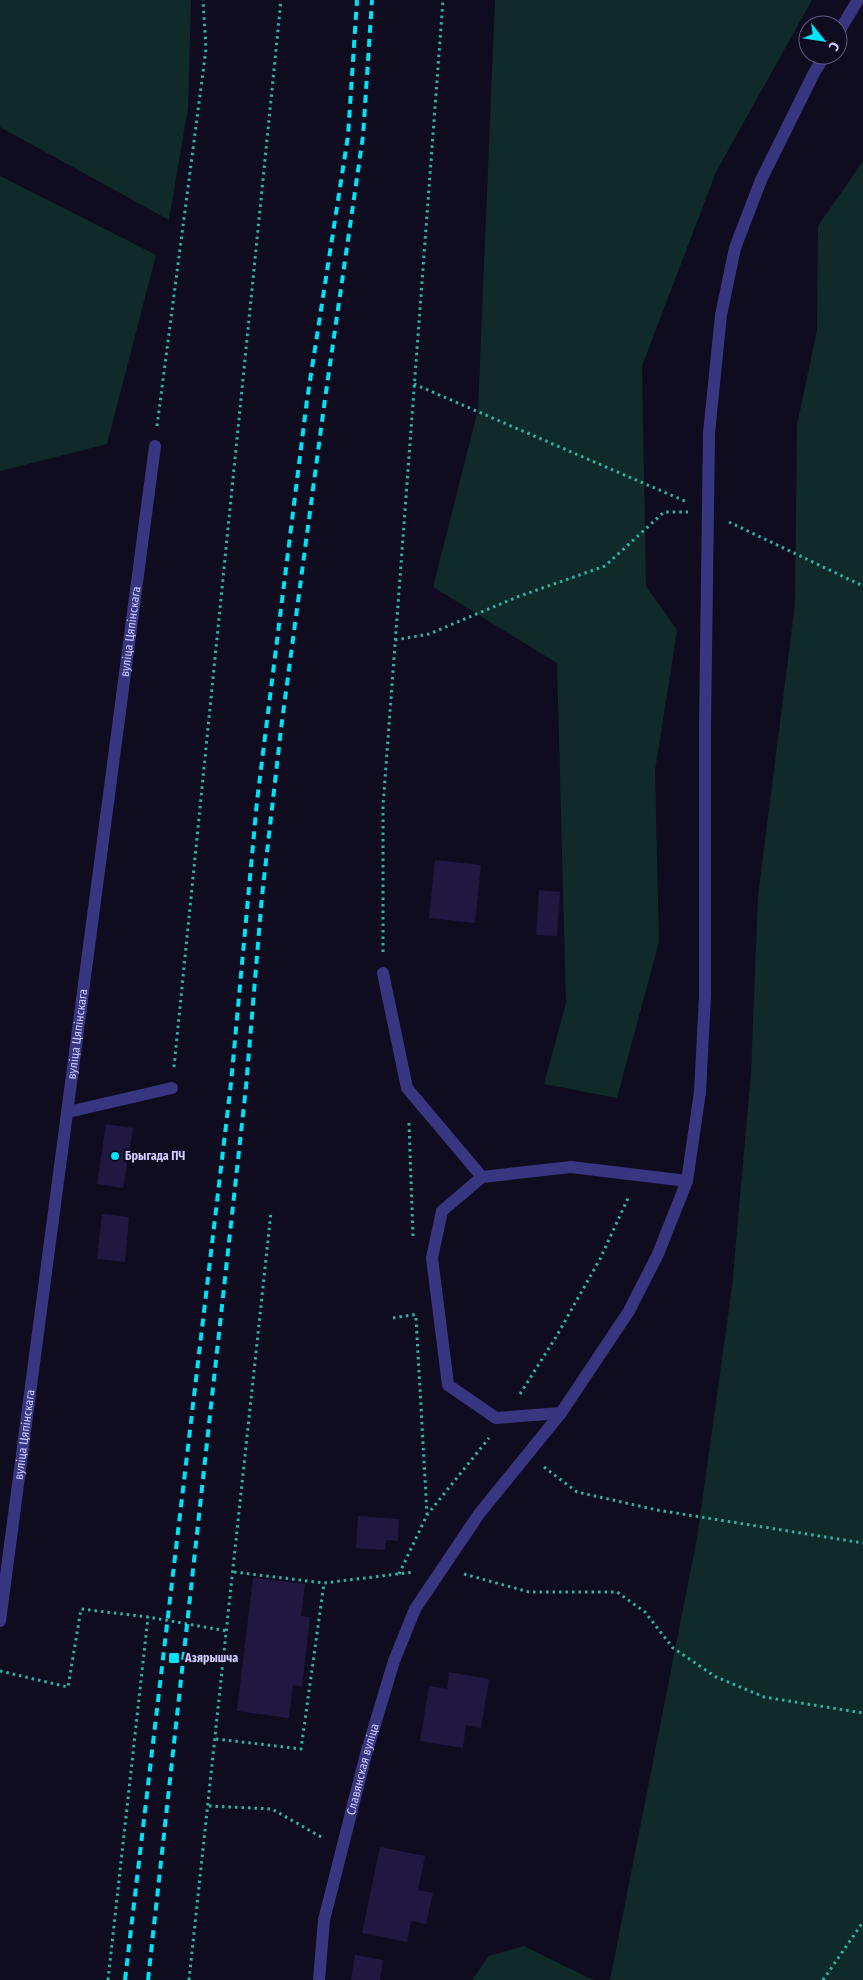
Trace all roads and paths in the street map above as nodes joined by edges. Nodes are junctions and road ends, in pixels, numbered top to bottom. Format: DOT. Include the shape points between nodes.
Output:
graph roads {
  1 [pos="203,0"];
  2 [pos="281,0"];
  3 [pos="444,0"];
  4 [pos="858,0"];
  5 [pos="848,16"];
  6 [pos="819,65"];
  7 [pos="414,384"];
  8 [pos="155,446"];
  9 [pos="708,512"];
  10 [pos="863,586"];
  11 [pos="395,640"];
  12 [pos="382,973"];
  13 [pos="172,1088"];
  14 [pos="68,1112"];
  15 [pos="638,1175"];
  16 [pos="482,1177"];
  17 [pos="686,1181"];
  18 [pos="272,1212"];
  19 [pos="561,1413"];
  20 [pos="504,1418"];
  21 [pos="527,1454"];
  22 [pos="863,1543"];
  23 [pos="443,1569"];
  24 [pos="234,1572"];
  25 [pos="398,1574"];
  26 [pos="324,1583"];
  27 [pos="148,1617"];
  28 [pos="0,1621"];
  29 [pos="227,1631"];
  30 [pos="0,1671"];
  31 [pos="863,1713"];
  32 [pos="216,1739"];
  33 [pos="209,1806"];
  34 [pos="342,1848"];
  35 [pos="863,1922"];
  36 [pos="108,1980"];
  37 [pos="189,1980"];
  38 [pos="319,1980"];
  39 [pos="823,1980"];
  1 -- 8 [label="path" via="206,49"];
  2 -- 13 [label="path"];
  3 -- 7 [label="path"];
  4 -- 5 [label="street"];
  6 -- 9 [label="street, Славянская вуліца" via="761,180 735,248 721,315 709,433"];
  7 -- 9 [label="path"];
  7 -- 11 [label="path"];
  8 -- 14 [label="street, вуліца Цяпінскага"];
  9 -- 10 [label="path"];
  9 -- 11 [label="path" via="664,512 605,566 517,597 428,634"];
  9 -- 17 [label="street, Славянская вуліца" via="705,996 700,1092"];
  11 -- 12 [label="path" via="382,806"];
  12 -- 16 [label="street" via="407,1088"];
  13 -- 14 [label="street"];
  14 -- 28 [label="street, вуліца Цяпінскага"];
  15 -- 16 [label="street" via="571,1167"];
  15 -- 17 [label="street"];
  15 -- 20 [label="path" via="595,1268"];
  16 -- 20 [label="street" via="442,1212 432,1258 448,1385 496,1418"];
  17 -- 19 [label="street, Славянская вуліца" via="658,1254 629,1311"];
  18 -- 24 [label="path"];
  19 -- 20 [label="street"];
  19 -- 21 [label="street, Славянская вуліца"];
  20 -- 25 [label="path" via="427,1515"];
  21 -- 22 [label="path" via="577,1492 657,1510"];
  21 -- 23 [label="street, Славянская вуліца" via="479,1514"];
  23 -- 25 [label="path"];
  23 -- 31 [label="path" via="529,1592 617,1592 645,1612 673,1648 716,1677 764,1697"];
  23 -- 34 [label="street, Славянская вуліца" via="415,1609 394,1660"];
  24 -- 26 [label="path"];
  24 -- 29 [label="path"];
  25 -- 26 [label="path"];
  26 -- 32 [label="path" via="301,1749"];
  27 -- 29 [label="path"];
  27 -- 30 [label="path" via="81,1609 68,1687"];
  27 -- 36 [label="path"];
  29 -- 32 [label="path"];
  32 -- 33 [label="path"];
  33 -- 34 [label="path" via="272,1809"];
  33 -- 37 [label="path"];
  34 -- 38 [label="street, Славянская вуліца" via="324,1920"];
  35 -- 39 [label="path"];
}
